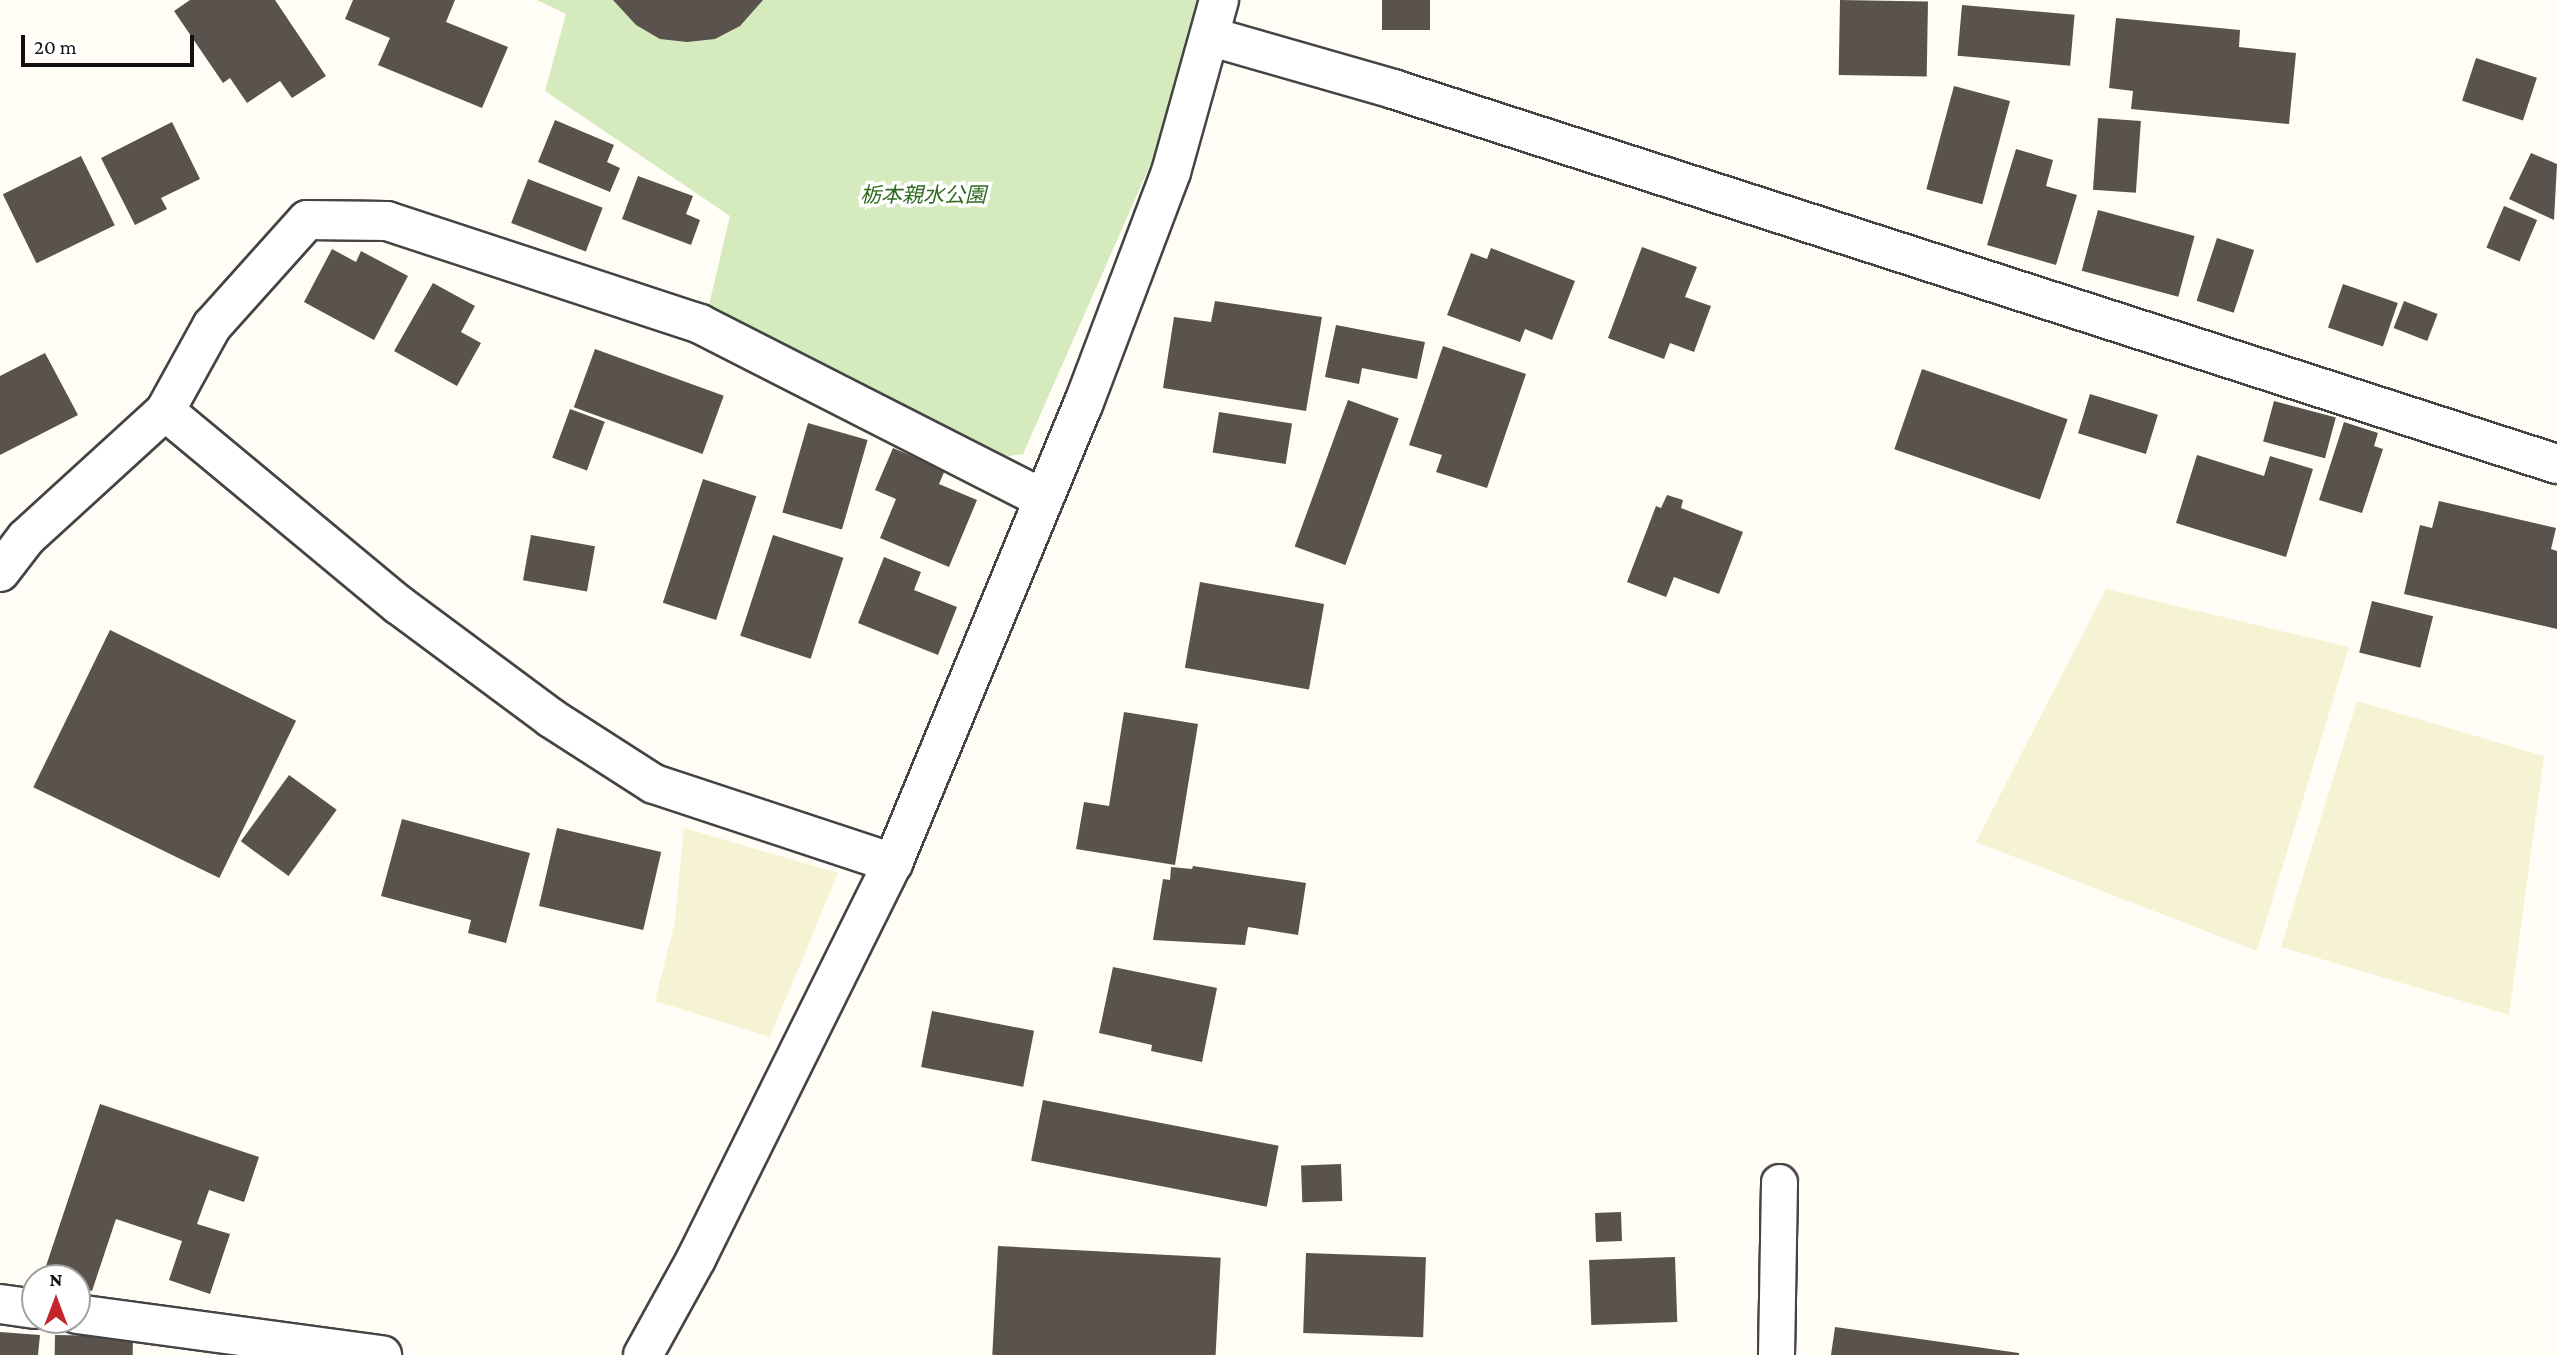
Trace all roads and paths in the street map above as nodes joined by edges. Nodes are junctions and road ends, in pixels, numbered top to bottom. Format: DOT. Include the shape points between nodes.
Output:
graph roads {
  1 [pos="1219,0"];
  2 [pos="1212,37"];
  3 [pos="165,411"];
  4 [pos="2557,464"];
  5 [pos="1041,498"];
  6 [pos="0,572"];
  7 [pos="893,863"];
  8 [pos="1779,1182"];
  9 [pos="0,1304"];
  10 [pos="21,1307"];
  11 [pos="91,1316"];
  12 [pos="382,1355"];
  13 [pos="643,1355"];
  14 [pos="1776,1355"];
  1 -- 2 [label="street"];
  2 -- 4 [label="street" via="1393,89"];
  2 -- 5 [label="street" via="1171,172 1083,405"];
  3 -- 5 [label="street" via="212,326 307,220 387,221 700,324"];
  3 -- 6 [label="street" via="26,538"];
  3 -- 7 [label="street" via="399,605 551,718 654,784"];
  5 -- 7 [label="street"];
  7 -- 13 [label="street" via="696,1259"];
  8 -- 14 [label="lane"];
  9 -- 10 [label="street"];
  11 -- 12 [label="street"];
}
